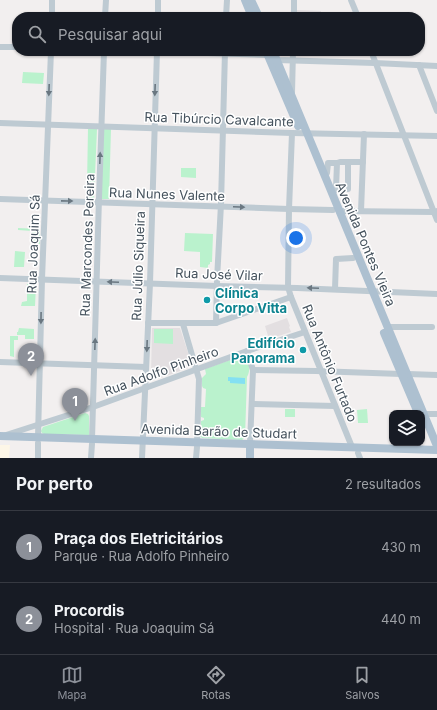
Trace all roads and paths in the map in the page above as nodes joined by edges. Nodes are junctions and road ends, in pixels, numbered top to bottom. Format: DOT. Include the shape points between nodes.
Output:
graph roads {
  1 [pos="52,0"];
  2 [pos="106,0"];
  3 [pos="158,0"];
  4 [pos="227,0"];
  5 [pos="245,0"];
  6 [pos="251,0"];
  7 [pos="294,0"];
  8 [pos="351,0"];
  9 [pos="52,12"];
  10 [pos="105,12"];
  11 [pos="158,12"];
  12 [pos="226,12"];
  13 [pos="250,12"];
  14 [pos="256,12"];
  15 [pos="294,12"];
  16 [pos="356,12"];
  17 [pos="0,47"];
  18 [pos="12,47"];
  19 [pos="51,56"];
  20 [pos="104,56"];
  21 [pos="156,56"];
  22 [pos="225,56"];
  23 [pos="271,56"];
  24 [pos="273,56"];
  25 [pos="293,56"];
  26 [pos="373,56"];
  27 [pos="277,60"];
  28 [pos="293,60"];
  29 [pos="375,63"];
  30 [pos="419,65"];
  31 [pos="437,66"];
  32 [pos="292,97"];
  33 [pos="437,111"];
  34 [pos="0,123"];
  35 [pos="48,124"];
  36 [pos="101,126"];
  37 [pos="154,128"];
  38 [pos="222,131"];
  39 [pos="292,133"];
  40 [pos="304,133"];
  41 [pos="364,134"];
  42 [pos="403,135"];
  43 [pos="437,136"];
  44 [pos="348,162"];
  45 [pos="363,162"];
  46 [pos="337,163"];
  47 [pos="324,174"];
  48 [pos="348,189"];
  49 [pos="362,190"];
  50 [pos="334,191"];
  51 [pos="0,199"];
  52 [pos="46,201"];
  53 [pos="99,202"];
  54 [pos="151,204"];
  55 [pos="221,207"];
  56 [pos="289,209"];
  57 [pos="336,210"];
  58 [pos="361,211"];
  59 [pos="436,212"];
  60 [pos="437,220"];
  61 [pos="353,258"];
  62 [pos="0,278"];
  63 [pos="42,280"];
  64 [pos="97,281"];
  65 [pos="150,283"];
  66 [pos="217,286"];
  67 [pos="288,287"];
  68 [pos="335,289"];
  69 [pos="369,290"];
  70 [pos="437,294"];
  71 [pos="291,297"];
  72 [pos="148,323"];
  73 [pos="216,323"];
  74 [pos="184,324"];
  75 [pos="388,327"];
  76 [pos="432,327"];
  77 [pos="305,332"];
  78 [pos="247,351"];
  79 [pos="0,362"];
  80 [pos="40,363"];
  81 [pos="94,366"];
  82 [pos="146,367"];
  83 [pos="196,370"];
  84 [pos="253,370"];
  85 [pos="321,372"];
  86 [pos="405,374"];
  87 [pos="437,375"];
  88 [pos="146,387"];
  89 [pos="252,404"];
  90 [pos="335,406"];
  91 [pos="93,407"];
  92 [pos="420,410"];
  93 [pos="425,413"];
  94 [pos="437,414"];
  95 [pos="425,423"];
  96 [pos="38,425"];
  97 [pos="425,430"];
  98 [pos="0,438"];
  99 [pos="38,440"];
  100 [pos="92,442"];
  101 [pos="143,443"];
  102 [pos="197,445"];
  103 [pos="250,447"];
  104 [pos="436,452"];
  105 [pos="357,453"];
  106 [pos="38,458"];
  107 [pos="91,458"];
  108 [pos="142,458"];
  109 [pos="196,458"];
  110 [pos="250,458"];
  1 -- 9 [label="street"];
  2 -- 10 [label="street"];
  3 -- 11 [label="street"];
  4 -- 12 [label="street"];
  5 -- 13 [label="main road"];
  6 -- 14 [label="main road"];
  7 -- 15 [label="street"];
  8 -- 16 [label="street"];
  17 -- 18 [label="street"];
  19 -- 35 [label="street, Rua Joaquim Sá, one-way"];
  20 -- 36 [label="street, Rua Marcondes Pereira"];
  21 -- 37 [label="street, Rua Júlio Siqueira, one-way"];
  22 -- 38 [label="street"];
  23 -- 40 [label="main road, Avenida Pontes Vieira"];
  24 -- 27 [label="main road, Avenida Pontes Vieira"];
  25 -- 28 [label="street"];
  26 -- 29 [label="street"];
  27 -- 28 [label="street"];
  27 -- 32 [label="main road, Avenida Pontes Vieira"];
  28 -- 29 [label="street"];
  28 -- 32 [label="street"];
  29 -- 30 [label="street"];
  29 -- 42 [label="street"];
  30 -- 31 [label="street"];
  30 -- 33 [label="street"];
  32 -- 40 [label="main road, Avenida Pontes Vieira"];
  34 -- 35 [label="street, Rua Tibúrcio Cavalcante"];
  35 -- 36 [label="street, Rua Tibúrcio Cavalcante"];
  35 -- 52 [label="street, Rua Joaquim Sá"];
  36 -- 37 [label="street, Rua Tibúrcio Cavalcante"];
  53 -- 36 [label="street, Rua Marcondes Pereira, one-way"];
  37 -- 38 [label="street, Rua Tibúrcio Cavalcante"];
  37 -- 54 [label="street, Rua Júlio Siqueira"];
  38 -- 39 [label="street, Rua Tibúrcio Cavalcante"];
  38 -- 55 [label="street"];
  39 -- 40 [label="street, Rua Tibúrcio Cavalcante"];
  39 -- 56 [label="street, Rua Antônio Furtado"];
  40 -- 41 [label="street, Rua Tibúrcio Cavalcante"];
  40 -- 47 [label="main road, Avenida Pontes Vieira"];
  40 -- 57 [label="main road, Avenida Pontes Vieira"];
  41 -- 42 [label="street, Rua Tibúrcio Cavalcante"];
  41 -- 45 [label="street"];
  42 -- 43 [label="street, Rua Tibúrcio Cavalcante"];
  42 -- 59 [label="street"];
  44 -- 45 [label="street"];
  44 -- 46 [label="street"];
  44 -- 48 [label="street"];
  45 -- 49 [label="street"];
  46 -- 47 [label="street" via="328,163 327,173"];
  46 -- 50 [label="street"];
  47 -- 50 [label="main road, Avenida Pontes Vieira"];
  48 -- 49 [label="street"];
  48 -- 50 [label="street"];
  49 -- 58 [label="street"];
  50 -- 57 [label="main road, Avenida Pontes Vieira"];
  51 -- 52 [label="street, Rua Nunes Valente"];
  52 -- 53 [label="street, Rua Nunes Valente, one-way"];
  52 -- 63 [label="street, Rua Joaquim Sá"];
  53 -- 54 [label="street, Rua Nunes Valente"];
  53 -- 64 [label="street, Rua Marcondes Pereira"];
  54 -- 55 [label="street, Rua Nunes Valente"];
  54 -- 65 [label="street, Rua Júlio Siqueira"];
  55 -- 56 [label="street, Rua Nunes Valente, one-way"];
  55 -- 66 [label="street"];
  56 -- 57 [label="street, Rua Nunes Valente"];
  56 -- 67 [label="street, Rua Antônio Furtado"];
  57 -- 58 [label="street, Rua Nunes Valente"];
  57 -- 61 [label="main road, Avenida Pontes Vieira"];
  57 -- 69 [label="main road, Avenida Pontes Vieira"];
  58 -- 59 [label="street, Rua Nunes Valente"];
  59 -- 60 [label="street"];
  61 -- 68 [label="street" via="336,259"];
  61 -- 69 [label="main road, Avenida Pontes Vieira"];
  62 -- 63 [label="street, Rua José Vilar"];
  63 -- 64 [label="street, Rua José Vilar"];
  63 -- 80 [label="street, Rua Joaquim Sá, one-way"];
  65 -- 64 [label="street, Rua José Vilar, one-way"];
  81 -- 64 [label="street, Rua Marcondes Pereira, one-way"];
  65 -- 66 [label="street, Rua José Vilar"];
  65 -- 72 [label="street, Rua Júlio Siqueira"];
  66 -- 67 [label="street, Rua José Vilar"];
  66 -- 73 [label="street"];
  68 -- 67 [label="street, Rua José Vilar, one-way"];
  67 -- 71 [label="street, Rua Antônio Furtado"];
  68 -- 69 [label="street, Rua José Vilar"];
  69 -- 70 [label="street, Rua José Vilar"];
  69 -- 75 [label="main road, Avenida Pontes Vieira"];
  69 -- 86 [label="main road, Avenida Pontes Vieira"];
  71 -- 73 [label="street"];
  71 -- 77 [label="street, Rua Antônio Furtado"];
  72 -- 74 [label="street"];
  72 -- 82 [label="street, Rua Júlio Siqueira, one-way"];
  73 -- 74 [label="street"];
  74 -- 83 [label="street"];
  75 -- 76 [label="street"];
  75 -- 86 [label="main road, Avenida Pontes Vieira"];
  77 -- 78 [label="street, Rua Adolfo Pinheiro"];
  77 -- 85 [label="street, Rua Antônio Furtado"];
  78 -- 83 [label="street, Rua Adolfo Pinheiro"];
  78 -- 84 [label="street"];
  79 -- 80 [label="street"];
  80 -- 81 [label="street"];
  80 -- 96 [label="street, Rua Joaquim Sá"];
  81 -- 82 [label="street"];
  81 -- 91 [label="street, Rua Marcondes Pereira"];
  82 -- 88 [label="street, Rua Júlio Siqueira"];
  83 -- 88 [label="street, Rua Adolfo Pinheiro"];
  83 -- 102 [label="street" via="199,390"];
  84 -- 85 [label="street"];
  84 -- 89 [label="street"];
  85 -- 86 [label="street"];
  85 -- 90 [label="street, Rua Antônio Furtado"];
  86 -- 87 [label="street"];
  86 -- 92 [label="main road, Avenida Pontes Vieira"];
  88 -- 91 [label="street, Rua Adolfo Pinheiro"];
  88 -- 101 [label="street, Rua Júlio Siqueira"];
  89 -- 90 [label="street"];
  89 -- 103 [label="street"];
  90 -- 105 [label="street, Rua Antônio Furtado"];
  91 -- 96 [label="street, Rua Adolfo Pinheiro"];
  91 -- 100 [label="street, Rua Marcondes Pereira"];
  93 -- 94 [label="street"];
  95 -- 104 [label="main road, Avenida Pontes Vieira"];
  96 -- 98 [label="street, Rua Adolfo Pinheiro"];
  96 -- 99 [label="street, Rua Joaquim Sá"];
  97 -- 104 [label="main road"];
  98 -- 99 [label="main road, Avenida Barão de Studart"];
  99 -- 100 [label="main road, Avenida Barão de Studart"];
  99 -- 106 [label="street, Rua Joaquim Sá"];
  100 -- 101 [label="main road, Avenida Barão de Studart"];
  100 -- 107 [label="street, Rua Marcondes Pereira"];
  101 -- 102 [label="main road, Avenida Barão de Studart"];
  101 -- 108 [label="street, Rua Júlio Siqueira"];
  102 -- 103 [label="main road, Avenida Barão de Studart"];
  102 -- 109 [label="street"];
  103 -- 105 [label="main road, Avenida Barão de Studart"];
  103 -- 110 [label="main road"];
  104 -- 105 [label="main road, Avenida Barão de Studart"];
}
